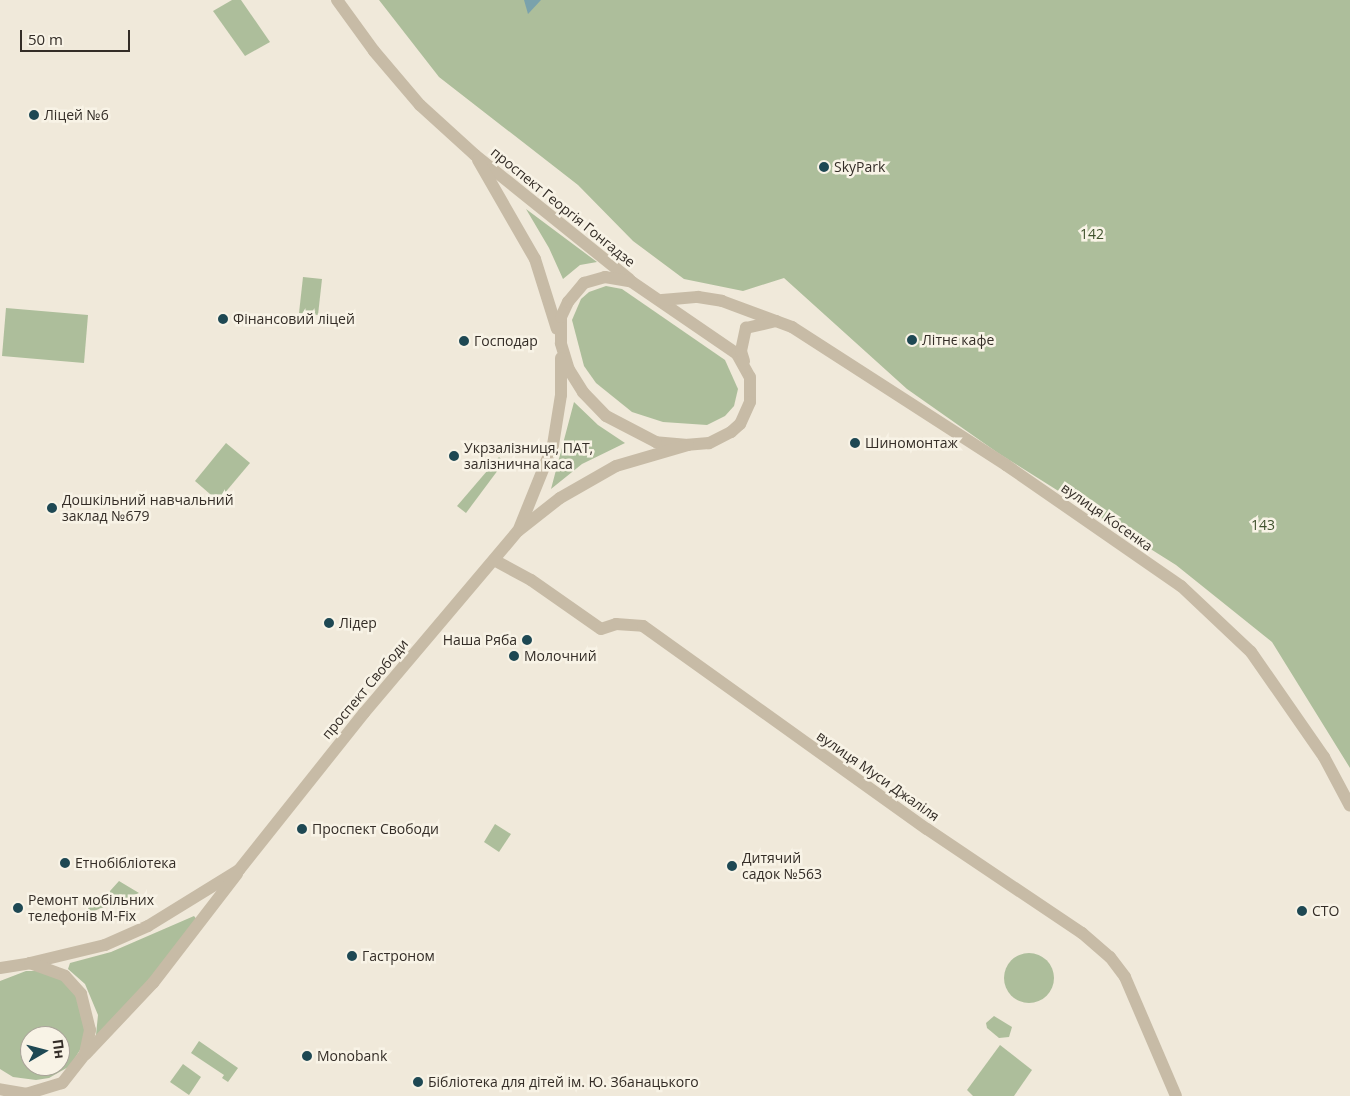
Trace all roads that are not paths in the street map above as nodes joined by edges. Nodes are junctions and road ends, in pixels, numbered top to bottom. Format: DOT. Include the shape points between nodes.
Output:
graph roads {
  1 [pos="337,0"];
  2 [pos="475,155"];
  3 [pos="632,282"];
  4 [pos="662,300"];
  5 [pos="781,321"];
  6 [pos="561,343"];
  7 [pos="744,364"];
  8 [pos="688,445"];
  9 [pos="518,531"];
  10 [pos="494,560"];
  11 [pos="1350,806"];
  12 [pos="239,870"];
  13 [pos="0,960"];
  14 [pos="24,963"];
  15 [pos="0,968"];
  16 [pos="85,1054"];
  17 [pos="72,1074"];
  18 [pos="0,1089"];
  19 [pos="57,1096"];
  20 [pos="1176,1096"];
  1 -- 2 [label="street, проспект Георгія Гонгадзе" via="374,51 420,105"];
  2 -- 3 [label="street, проспект Георгія Гонгадзе"];
  2 -- 6 [label="street, проспект Георгія Гонгадзе" via="534,259 546,286"];
  3 -- 4 [label="street"];
  3 -- 6 [label="street" via="605,277 584,283 568,302 561,317"];
  4 -- 5 [label="street, вулиця Косенка" via="698,298 722,301"];
  4 -- 7 [label="street" via="725,342"];
  5 -- 7 [label="street" via="746,328 741,351"];
  5 -- 11 [label="street, вулиця Косенка" via="1006,465 1181,586 1251,652 1324,758"];
  6 -- 8 [label="street" via="569,370 583,392 606,416 656,442"];
  6 -- 9 [label="street, проспект Свободи" via="560,394 553,445"];
  7 -- 8 [label="street" via="750,377 750,402 740,424 709,442"];
  8 -- 9 [label="street, проспект Свободи" via="616,466 560,498"];
  9 -- 10 [label="street, проспект Свободи"];
  10 -- 12 [label="street, проспект Свободи" via="364,713"];
  10 -- 20 [label="street, вулиця Муси Джаліля" via="531,580 601,629 616,624 643,626 926,829 1082,933 1110,958 1125,977"];
  12 -- 14 [label="street, проспект Свободи" via="179,909 105,945"];
  12 -- 16 [label="street, проспект Свободи" via="153,983"];
  13 -- 14 [label="street"];
  14 -- 15 [label="street, проспект Свободи"];
  14 -- 16 [label="street" via="65,976 81,994 90,1030"];
  16 -- 17 [label="street"];
  17 -- 18 [label="street" via="40,1092 15,1094"];
  17 -- 19 [label="street"];
}
